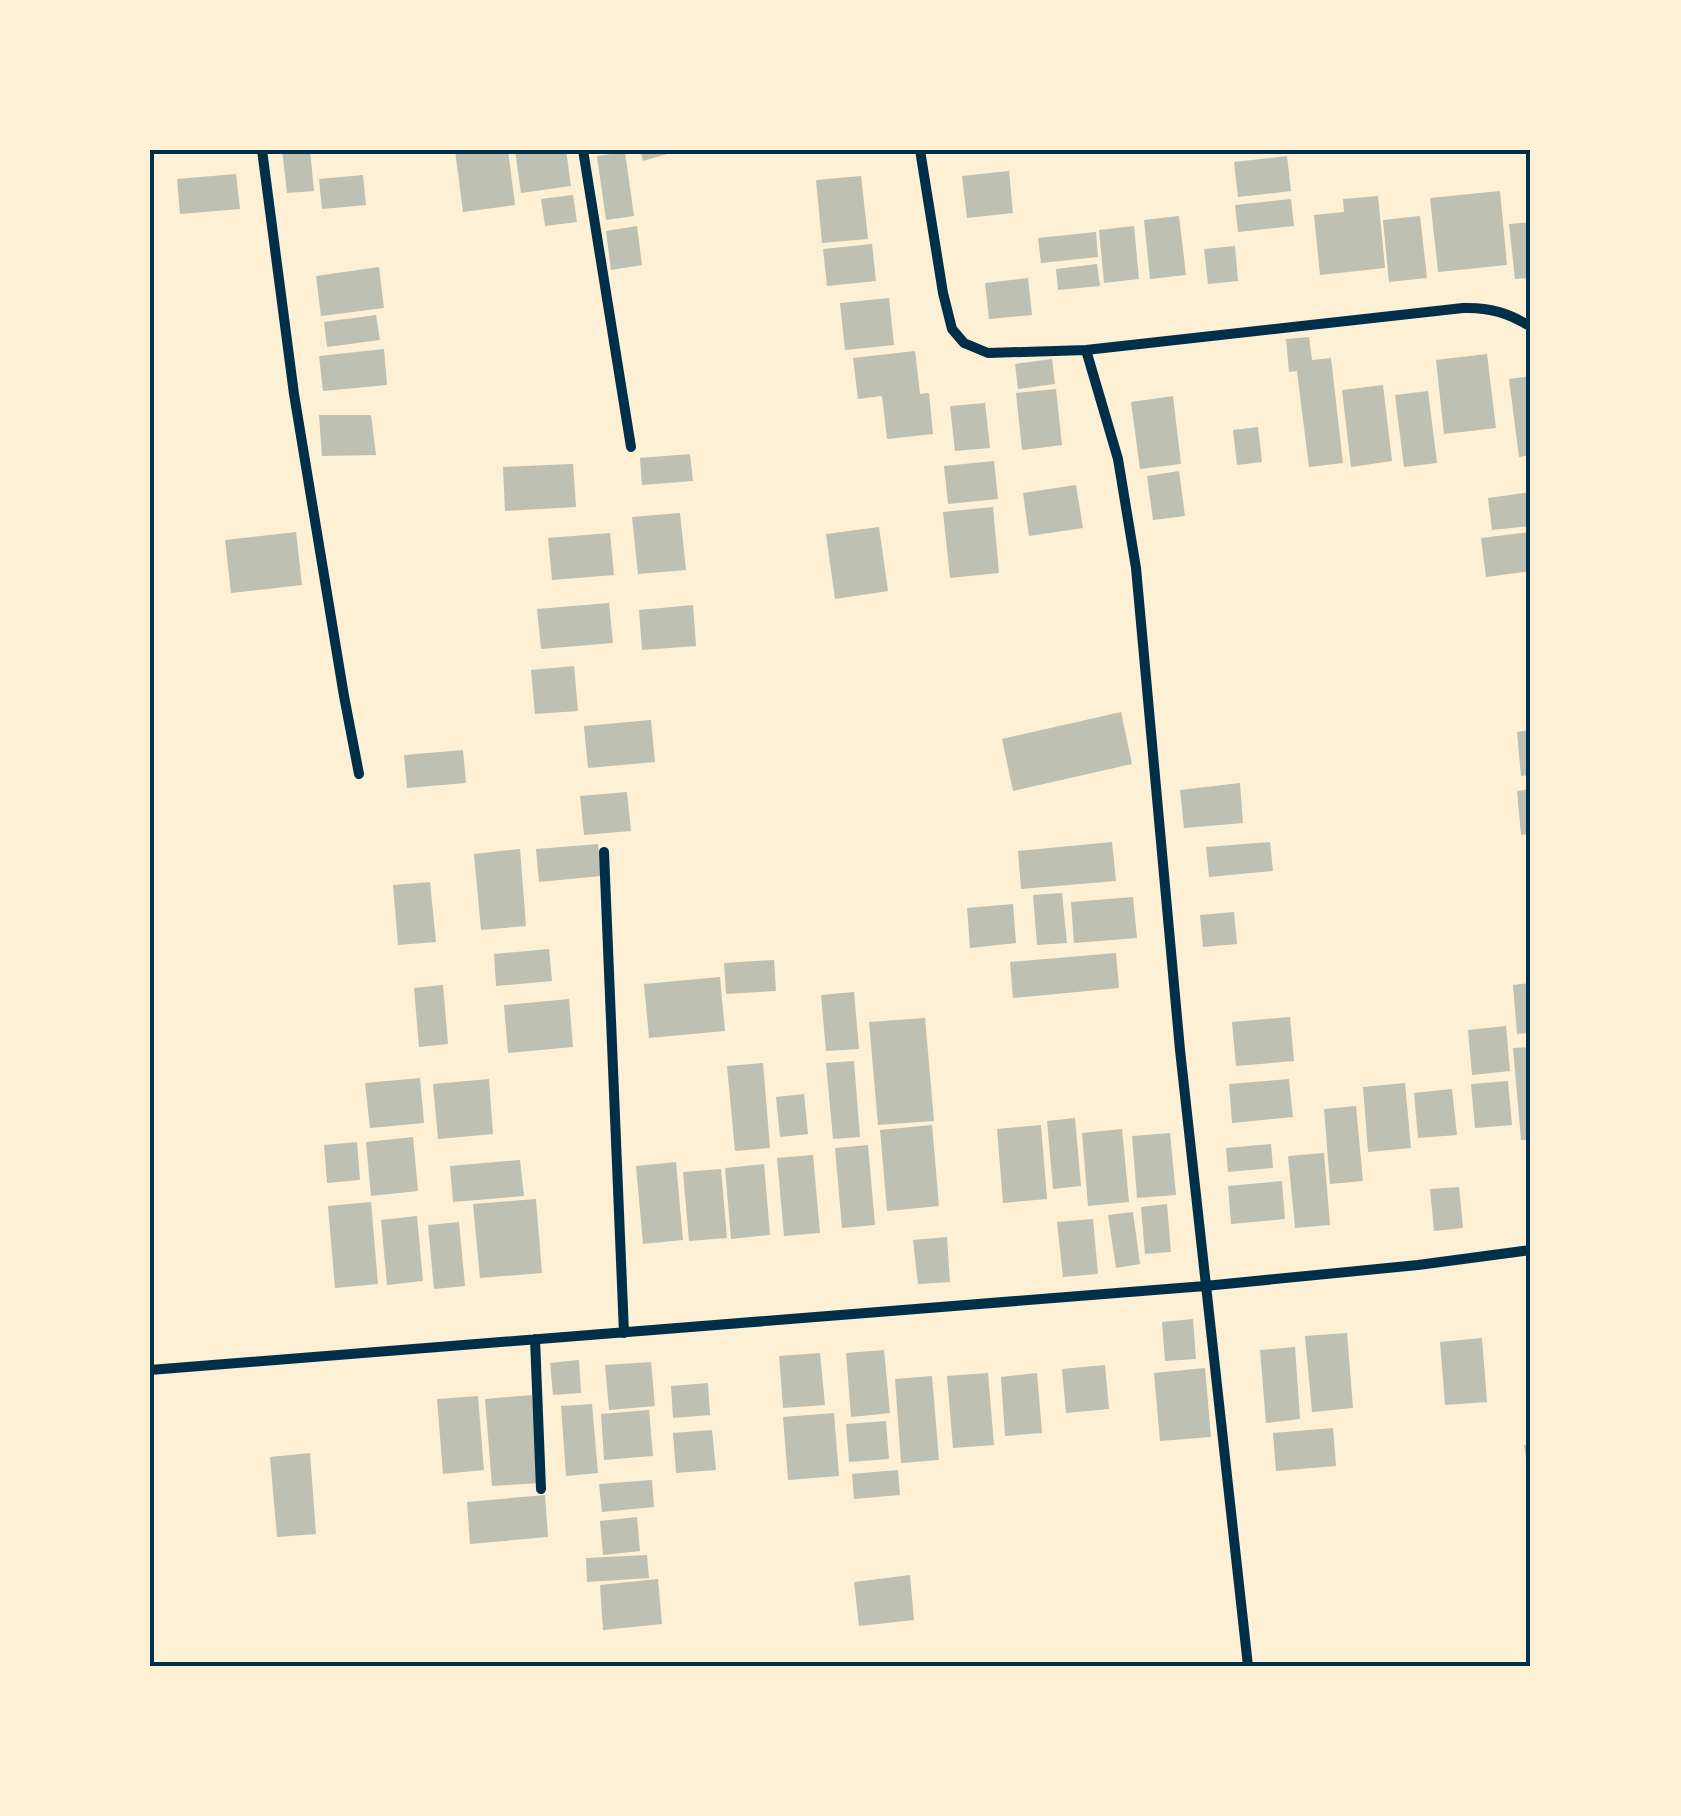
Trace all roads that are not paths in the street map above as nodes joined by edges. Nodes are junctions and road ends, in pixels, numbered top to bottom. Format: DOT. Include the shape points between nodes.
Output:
graph roads {
  1 [pos="262,150"];
  2 [pos="583,150"];
  3 [pos="920,150"];
  4 [pos="1531,327"];
  5 [pos="1086,350"];
  6 [pos="632,448"];
  7 [pos="359,774"];
  8 [pos="604,852"];
  9 [pos="1531,1250"];
  10 [pos="1205,1286"];
  11 [pos="624,1332"];
  12 [pos="535,1340"];
  13 [pos="150,1370"];
  14 [pos="541,1489"];
  15 [pos="1248,1666"];
  1 -- 7 [label="street" via="294,394"];
  2 -- 6 [label="street"];
  3 -- 5 [label="street" via="952,329 988,353"];
  4 -- 5 [label="street" via="1486,307 1463,308"];
  5 -- 10 [label="street" via="1118,459 1136,568"];
  8 -- 11 [label="street"];
  9 -- 10 [label="street"];
  10 -- 11 [label="street"];
  10 -- 15 [label="street"];
  11 -- 12 [label="street"];
  12 -- 13 [label="street"];
  12 -- 14 [label="street"];
}
